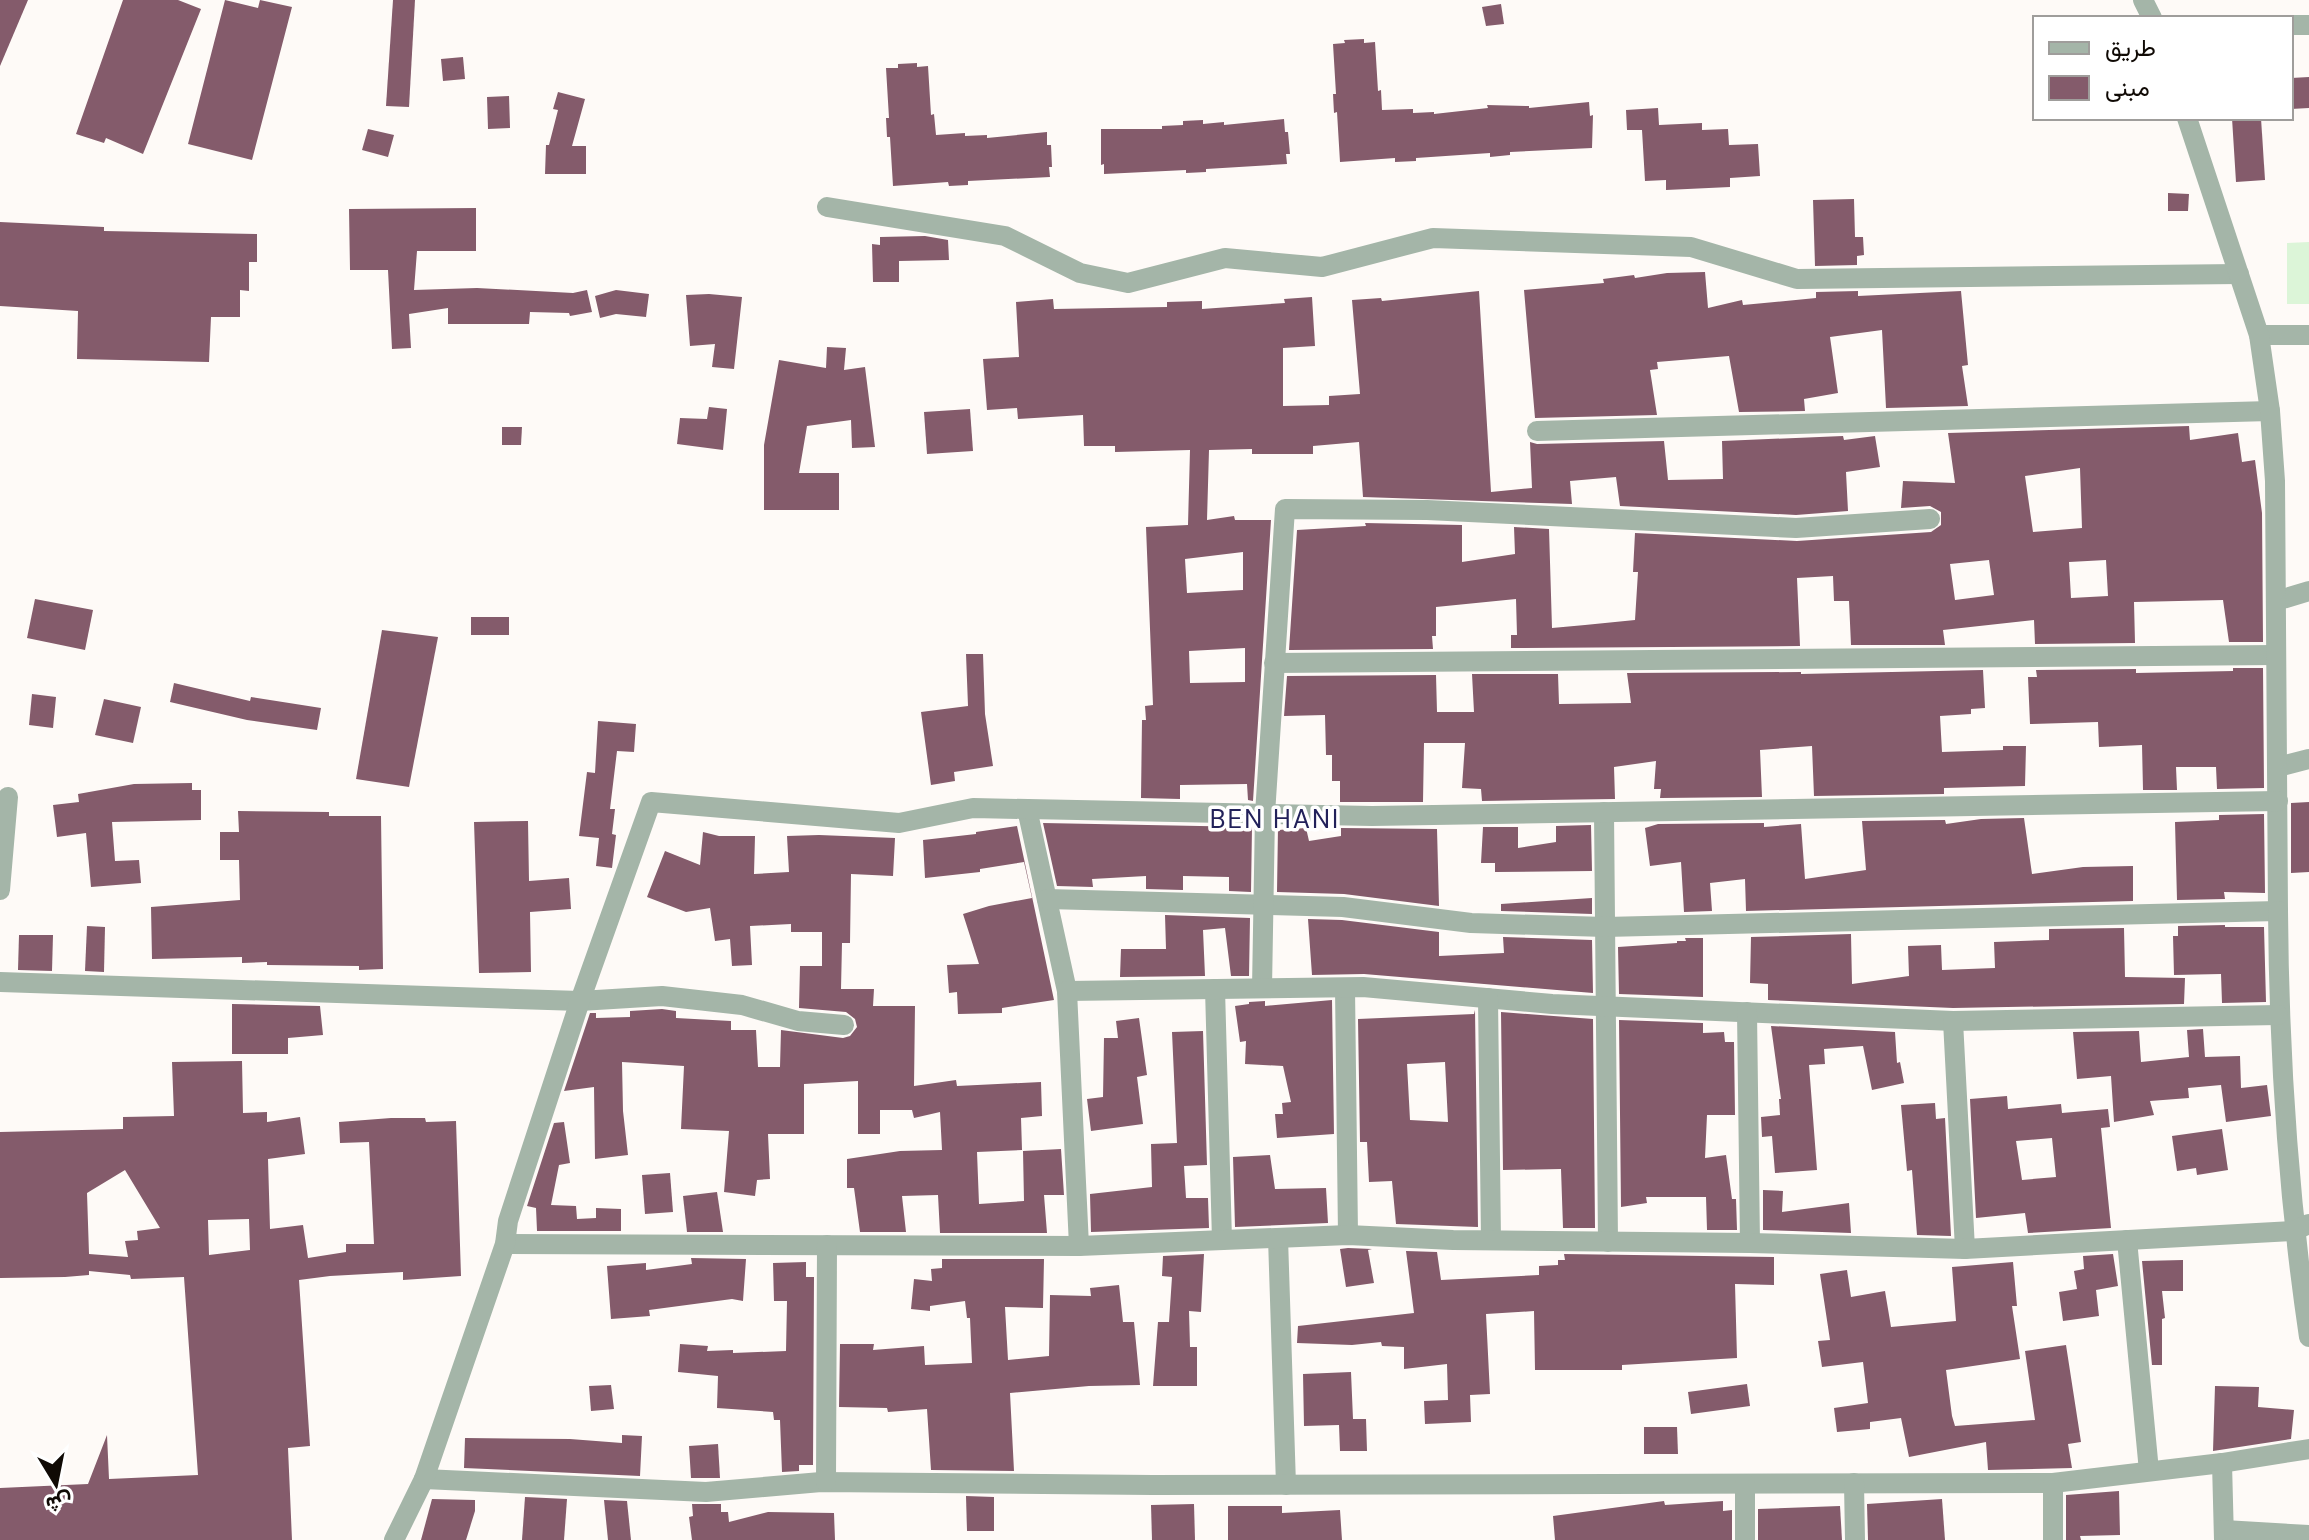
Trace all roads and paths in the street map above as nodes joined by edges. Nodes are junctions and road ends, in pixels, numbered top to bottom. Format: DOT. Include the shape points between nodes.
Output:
graph roads {
  1 [pos="2188,120"];
  2 [pos="827,207"];
  3 [pos="2239,274"];
  4 [pos="2259,335"];
  5 [pos="2309,335"];
  6 [pos="2270,411"];
  7 [pos="1537,431"];
  8 [pos="1930,519"];
  9 [pos="2309,591"];
  10 [pos="2276,601"];
  11 [pos="2276,655"];
  12 [pos="1274,663"];
  13 [pos="2309,759"];
  14 [pos="2278,767"];
  15 [pos="8,797"];
  16 [pos="2278,801"];
  17 [pos="1027,809"];
  18 [pos="1604,812"];
  19 [pos="1265,814"];
  20 [pos="0,890"];
  21 [pos="1047,899"];
  22 [pos="1262,905"];
  23 [pos="2278,911"];
  24 [pos="1605,927"];
  25 [pos="0,982"];
  26 [pos="1262,988"];
  27 [pos="1345,988"];
  28 [pos="1215,989"];
  29 [pos="1067,991"];
  30 [pos="1488,998"];
  31 [pos="580,1001"];
  32 [pos="1606,1006"];
  33 [pos="1747,1012"];
  34 [pos="2278,1015"];
  35 [pos="1953,1021"];
  36 [pos="844,1025"];
  37 [pos="2301,1227"];
  38 [pos="1348,1235"];
  39 [pos="1278,1238"];
  40 [pos="1222,1240"];
  41 [pos="1491,1240"];
  42 [pos="2127,1240"];
  43 [pos="1608,1242"];
  44 [pos="1750,1243"];
  45 [pos="505,1244"];
  46 [pos="827,1245"];
  47 [pos="1079,1246"];
  48 [pos="1965,1249"];
  49 [pos="2309,1337"];
  50 [pos="2309,1449"];
  51 [pos="2222,1463"];
  52 [pos="2149,1471"];
  53 [pos="424,1479"];
  54 [pos="826,1482"];
  55 [pos="1854,1483"];
  56 [pos="2053,1483"];
  57 [pos="1745,1484"];
  58 [pos="1286,1485"];
  59 [pos="2224,1535"];
  60 [pos="2309,1535"];
  61 [pos="394,1540"];
  62 [pos="1745,1540"];
  63 [pos="1855,1540"];
  64 [pos="2053,1540"];
  1 -- 3 [label="street"];
  2 -- 3 [label="street" via="1005,236 1080,273 1128,283 1225,258 1322,267 1433,238 1691,247 1797,279"];
  3 -- 4 [label="street"];
  4 -- 5 [label="street"];
  4 -- 6 [label="street"];
  6 -- 7 [label="street"];
  6 -- 10 [label="street"];
  8 -- 12 [label="street" via="1796,528 1427,510 1285,509"];
  9 -- 10 [label="street"];
  10 -- 11 [label="street"];
  11 -- 12 [label="street"];
  11 -- 14 [label="street"];
  12 -- 19 [label="street"];
  13 -- 14 [label="street"];
  14 -- 16 [label="street"];
  15 -- 20 [label="street"];
  16 -- 18 [label="street"];
  16 -- 23 [label="street"];
  17 -- 19 [label="street"];
  17 -- 21 [label="street"];
  17 -- 31 [label="street" via="973,808 899,823 651,802"];
  18 -- 19 [label="street"];
  18 -- 24 [label="street"];
  19 -- 22 [label="street"];
  21 -- 22 [label="street"];
  21 -- 29 [label="street"];
  22 -- 24 [label="street" via="1343,907 1471,923"];
  22 -- 26 [label="street"];
  23 -- 24 [label="street"];
  23 -- 34 [label="street"];
  24 -- 32 [label="street"];
  25 -- 31 [label="street"];
  26 -- 27 [label="street"];
  26 -- 28 [label="street"];
  27 -- 30 [label="street"];
  27 -- 38 [label="street"];
  28 -- 29 [label="street"];
  28 -- 40 [label="street"];
  29 -- 47 [label="street"];
  30 -- 32 [label="street"];
  30 -- 41 [label="street"];
  31 -- 36 [label="street" via="662,996"];
  31 -- 45 [label="street"];
  32 -- 33 [label="street"];
  32 -- 43 [label="street"];
  33 -- 35 [label="street"];
  33 -- 44 [label="street"];
  34 -- 35 [label="street"];
  34 -- 37 [label="street"];
  35 -- 48 [label="street"];
  37 -- 42 [label="street"];
  37 -- 49 [label="street"];
  38 -- 39 [label="street"];
  38 -- 41 [label="street"];
  39 -- 40 [label="street"];
  39 -- 58 [label="street"];
  40 -- 47 [label="street"];
  41 -- 43 [label="street"];
  42 -- 48 [label="street"];
  42 -- 52 [label="street"];
  43 -- 44 [label="street"];
  44 -- 48 [label="street"];
  45 -- 46 [label="street"];
  45 -- 53 [label="street"];
  46 -- 47 [label="street"];
  46 -- 54 [label="street"];
  50 -- 51 [label="street"];
  51 -- 52 [label="street"];
  51 -- 59 [label="street"];
  52 -- 56 [label="street"];
  53 -- 54 [label="street" via="706,1492"];
  53 -- 61 [label="street"];
  54 -- 58 [label="street"];
  55 -- 56 [label="street"];
  55 -- 57 [label="street"];
  55 -- 63 [label="street"];
  56 -- 64 [label="street"];
  57 -- 58 [label="street"];
  57 -- 62 [label="street"];
  59 -- 60 [label="street"];
}
